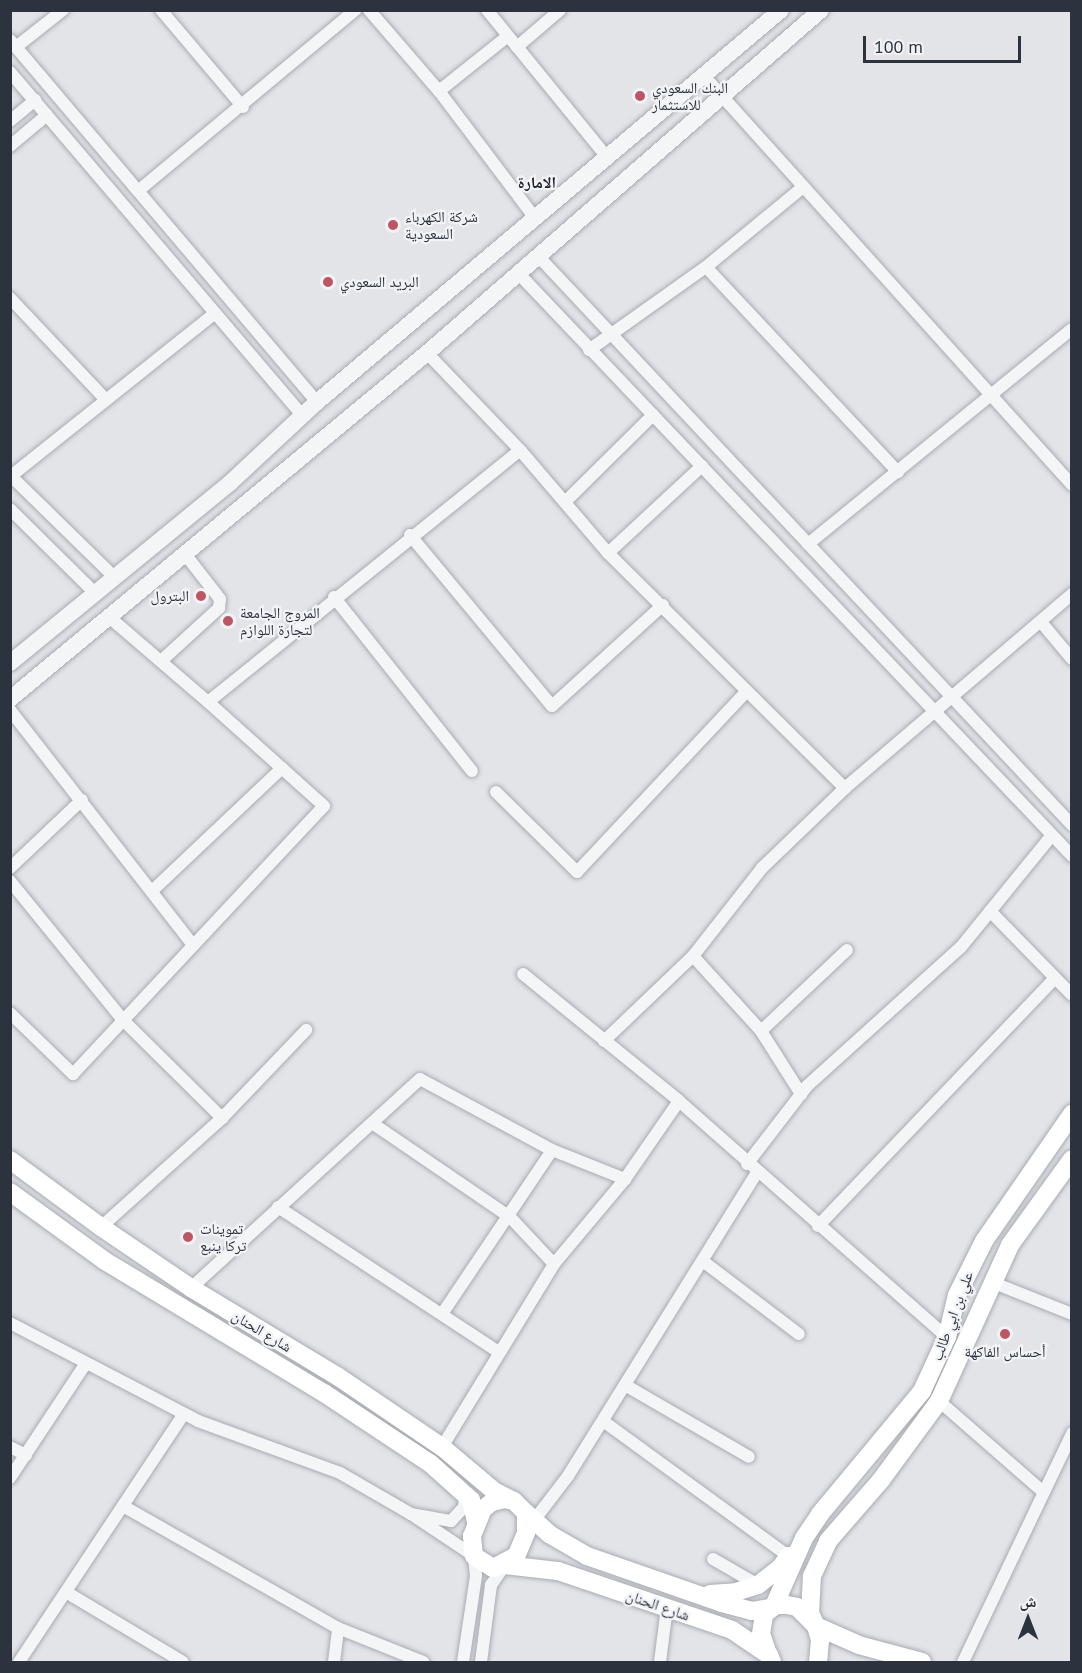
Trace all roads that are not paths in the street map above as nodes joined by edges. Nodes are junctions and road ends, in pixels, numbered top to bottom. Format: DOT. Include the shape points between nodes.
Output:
graph roads {
  1 [pos="63,10"];
  2 [pos="161,10"];
  3 [pos="355,10"];
  4 [pos="369,10"];
  5 [pos="487,10"];
  6 [pos="560,10"];
  7 [pos="781,10"];
  8 [pos="821,10"];
  9 [pos="508,36"];
  10 [pos="13,43"];
  11 [pos="517,47"];
  12 [pos="10,72"];
  13 [pos="704,76"];
  14 [pos="439,91"];
  15 [pos="722,95"];
  16 [pos="35,100"];
  17 [pos="243,107"];
  18 [pos="47,115"];
  19 [pos="10,121"];
  20 [pos="10,146"];
  21 [pos="608,157"];
  22 [pos="803,187"];
  23 [pos="138,191"];
  24 [pos="535,218"];
  25 [pos="539,257"];
  26 [pos="706,267"];
  27 [pos="519,274"];
  28 [pos="10,298"];
  29 [pos="215,313"];
  30 [pos="1071,329"];
  31 [pos="608,334"];
  32 [pos="589,350"];
  33 [pos="427,354"];
  34 [pos="991,395"];
  35 [pos="106,400"];
  36 [pos="317,402"];
  37 [pos="653,415"];
  38 [pos="302,416"];
  39 [pos="520,450"];
  40 [pos="702,466"];
  41 [pos="898,472"];
  42 [pos="11,476"];
  43 [pos="1071,485"];
  44 [pos="565,502"];
  45 [pos="10,509"];
  46 [pos="410,535"];
  47 [pos="808,544"];
  48 [pos="608,553"];
  49 [pos="185,554"];
  50 [pos="112,576"];
  51 [pos="94,592"];
  52 [pos="1071,594"];
  53 [pos="334,597"];
  54 [pos="663,605"];
  55 [pos="108,616"];
  56 [pos="1041,622"];
  57 [pos="1071,659"];
  58 [pos="161,661"];
  59 [pos="10,663"];
  60 [pos="746,692"];
  61 [pos="950,694"];
  62 [pos="10,699"];
  63 [pos="208,702"];
  64 [pos="933,708"];
  65 [pos="10,710"];
  66 [pos="282,768"];
  67 [pos="472,771"];
  68 [pos="845,788"];
  69 [pos="496,792"];
  70 [pos="82,800"];
  71 [pos="1071,825"];
  72 [pos="1052,835"];
  73 [pos="1071,856"];
  74 [pos="10,868"];
  75 [pos="10,881"];
  76 [pos="152,891"];
  77 [pos="990,911"];
  78 [pos="193,945"];
  79 [pos="847,950"];
  80 [pos="693,956"];
  81 [pos="523,974"];
  82 [pos="1055,978"];
  83 [pos="1071,995"];
  84 [pos="10,1013"];
  85 [pos="122,1019"];
  86 [pos="306,1030"];
  87 [pos="761,1031"];
  88 [pos="604,1041"];
  89 [pos="801,1094"];
  90 [pos="679,1101"];
  91 [pos="1071,1114"];
  92 [pos="222,1118"];
  93 [pos="372,1123"];
  94 [pos="552,1150"];
  95 [pos="1071,1159"];
  96 [pos="10,1160"];
  97 [pos="752,1168"];
  98 [pos="625,1179"];
  99 [pos="10,1192"];
  100 [pos="278,1207"];
  101 [pos="510,1217"];
  102 [pos="818,1226"];
  103 [pos="101,1227"];
  104 [pos="704,1262"];
  105 [pos="554,1264"];
  106 [pos="994,1283"];
  107 [pos="191,1288"];
  108 [pos="442,1314"];
  109 [pos="1071,1314"];
  110 [pos="10,1323"];
  111 [pos="799,1334"];
  112 [pos="948,1337"];
  113 [pos="499,1352"];
  114 [pos="86,1363"];
  115 [pos="625,1385"];
  116 [pos="939,1401"];
  117 [pos="184,1414"];
  118 [pos="603,1420"];
  119 [pos="1071,1434"];
  120 [pos="10,1447"];
  121 [pos="442,1447"];
  122 [pos="26,1455"];
  123 [pos="749,1457"];
  124 [pos="10,1478"];
  125 [pos="1041,1490"];
  126 [pos="465,1494"];
  127 [pos="123,1506"];
  128 [pos="411,1514"];
  129 [pos="527,1515"];
  130 [pos="476,1522"];
  131 [pos="804,1538"];
  132 [pos="474,1556"];
  133 [pos="788,1556"];
  134 [pos="713,1559"];
  135 [pos="505,1565"];
  136 [pos="758,1585"];
  137 [pos="688,1591"];
  138 [pos="66,1592"];
  139 [pos="771,1607"];
  140 [pos="667,1608"];
  141 [pos="816,1626"];
  142 [pos="338,1628"];
  143 [pos="772,1660"];
  144 [pos="19,1662"];
  145 [pos="183,1662"];
  146 [pos="334,1662"];
  147 [pos="423,1662"];
  148 [pos="463,1662"];
  149 [pos="481,1662"];
  150 [pos="660,1662"];
  151 [pos="819,1662"];
  152 [pos="922,1662"];
  153 [pos="963,1662"];
  1 -- 10 [label="street"];
  2 -- 17 [label="street"];
  3 -- 17 [label="street"];
  4 -- 14 [label="street"];
  5 -- 9 [label="street"];
  6 -- 11 [label="street"];
  7 -- 13 [label="street"];
  8 -- 15 [label="street"];
  9 -- 11 [label="street"];
  9 -- 14 [label="street"];
  10 -- 23 [label="street"];
  11 -- 21 [label="street"];
  12 -- 16 [label="street"];
  13 -- 15 [label="street"];
  13 -- 21 [label="street"];
  14 -- 24 [label="street"];
  15 -- 22 [label="street"];
  15 -- 25 [label="street"];
  16 -- 18 [label="street"];
  16 -- 19 [label="street"];
  17 -- 23 [label="street"];
  18 -- 20 [label="street"];
  18 -- 29 [label="street"];
  21 -- 24 [label="street"];
  22 -- 26 [label="street"];
  22 -- 34 [label="street"];
  23 -- 36 [label="street"];
  24 -- 36 [label="street"];
  25 -- 27 [label="street"];
  25 -- 31 [label="street"];
  26 -- 31 [label="street"];
  26 -- 41 [label="street"];
  27 -- 32 [label="street"];
  27 -- 33 [label="street"];
  28 -- 35 [label="street"];
  29 -- 35 [label="street"];
  29 -- 38 [label="street"];
  30 -- 34 [label="street"];
  31 -- 32 [label="street"];
  31 -- 47 [label="street"];
  32 -- 37 [label="street"];
  33 -- 39 [label="street"];
  33 -- 49 [label="street"];
  34 -- 41 [label="street"];
  34 -- 43 [label="street"];
  35 -- 42 [label="street"];
  36 -- 38 [label="street"];
  37 -- 40 [label="street"];
  37 -- 44 [label="street"];
  38 -- 50 [label="street" via="230,483"];
  39 -- 44 [label="street"];
  39 -- 46 [label="street"];
  40 -- 48 [label="street"];
  40 -- 64 [label="street"];
  41 -- 47 [label="street"];
  42 -- 50 [label="street"];
  44 -- 48 [label="street"];
  45 -- 51 [label="street"];
  46 -- 53 [label="street"];
  46 -- 54 [label="street" via="552,706"];
  47 -- 61 [label="street"];
  48 -- 54 [label="street"];
  49 -- 55 [label="street"];
  49 -- 58 [label="street" via="220,599 219,608"];
  50 -- 51 [label="street"];
  51 -- 59 [label="street"];
  52 -- 56 [label="street"];
  53 -- 63 [label="street"];
  53 -- 67 [label="street"];
  54 -- 60 [label="street"];
  55 -- 58 [label="street"];
  55 -- 62 [label="street"];
  56 -- 57 [label="street"];
  56 -- 61 [label="street"];
  58 -- 63 [label="street"];
  60 -- 68 [label="street"];
  60 -- 69 [label="street" via="578,872"];
  61 -- 64 [label="street"];
  61 -- 71 [label="street"];
  63 -- 66 [label="street"];
  64 -- 68 [label="street"];
  64 -- 72 [label="street"];
  65 -- 70 [label="street"];
  66 -- 76 [label="street"];
  66 -- 78 [label="street" via="324,806"];
  68 -- 80 [label="street" via="762,868"];
  70 -- 74 [label="street"];
  70 -- 76 [label="street"];
  72 -- 73 [label="street"];
  72 -- 77 [label="street"];
  75 -- 85 [label="street"];
  76 -- 78 [label="street"];
  77 -- 82 [label="street"];
  77 -- 89 [label="street" via="961,947"];
  78 -- 85 [label="street"];
  79 -- 87 [label="street"];
  80 -- 87 [label="street"];
  80 -- 88 [label="street"];
  81 -- 88 [label="street"];
  82 -- 83 [label="street"];
  82 -- 102 [label="street"];
  84 -- 85 [label="street" via="74,1074"];
  85 -- 92 [label="street"];
  86 -- 92 [label="street"];
  87 -- 89 [label="street"];
  88 -- 90 [label="street"];
  89 -- 97 [label="street"];
  90 -- 97 [label="street"];
  90 -- 98 [label="street"];
  91 -- 112 [label="main road, علي بن ابي طالب" via="984,1241 957,1295"];
  92 -- 103 [label="street"];
  93 -- 94 [label="street" via="420,1079"];
  93 -- 100 [label="street"];
  93 -- 101 [label="street"];
  94 -- 98 [label="street"];
  94 -- 101 [label="street"];
  95 -- 106 [label="main road, علي بن ابي طالب" via="1010,1245"];
  96 -- 103 [label="main road, شارع الحنان"];
  97 -- 102 [label="street"];
  97 -- 104 [label="street"];
  98 -- 105 [label="street"];
  99 -- 126 [label="main road, شارع الحنان" via="105,1261 324,1393 431,1464"];
  100 -- 107 [label="street"];
  100 -- 108 [label="street"];
  101 -- 105 [label="street"];
  101 -- 108 [label="street"];
  102 -- 112 [label="street"];
  103 -- 107 [label="main road, شارع الحنان"];
  104 -- 111 [label="street"];
  104 -- 115 [label="street"];
  105 -- 113 [label="street"];
  106 -- 109 [label="street"];
  106 -- 116 [label="main road, علي بن ابي طالب"];
  107 -- 121 [label="main road, شارع الحنان" via="337,1376"];
  108 -- 113 [label="street"];
  110 -- 114 [label="street"];
  112 -- 131 [label="main road, علي بن ابي طالب" via="922,1391"];
  113 -- 121 [label="street"];
  114 -- 117 [label="street"];
  114 -- 122 [label="street"];
  115 -- 118 [label="street"];
  115 -- 123 [label="street"];
  116 -- 125 [label="street"];
  116 -- 141 [label="main road, علي بن ابي طالب" via="881,1480 828,1541 812,1576 810,1613"];
  117 -- 127 [label="street"];
  117 -- 128 [label="street" via="340,1473"];
  118 -- 129 [label="street"];
  118 -- 133 [label="street"];
  119 -- 125 [label="street"];
  120 -- 122 [label="street"];
  121 -- 129 [label="main road, شارع الحنان"];
  122 -- 124 [label="street"];
  125 -- 153 [label="street"];
  126 -- 128 [label="street" via="464,1508 451,1521"];
  126 -- 130 [label="main road, شارع الحنان" via="476,1511"];
  127 -- 138 [label="street"];
  127 -- 142 [label="street"];
  128 -- 132 [label="street"];
  129 -- 130 [label="main road" via="492,1502"];
  129 -- 135 [label="main road" via="522,1546"];
  129 -- 137 [label="main road, شارع الحنان" via="587,1556"];
  130 -- 132 [label="main road" via="472,1536"];
  131 -- 133 [label="main road"];
  131 -- 139 [label="main road, علي بن ابي طالب"];
  132 -- 135 [label="main road" via="493,1568"];
  132 -- 148 [label="street" via="476,1576"];
  133 -- 136 [label="main road" via="780,1568"];
  134 -- 136 [label="street"];
  135 -- 140 [label="main road, شارع الحنان" via="558,1571"];
  135 -- 149 [label="street" via="491,1585"];
  136 -- 137 [label="main road" via="724,1594"];
  137 -- 139 [label="main road, شارع الحنان" via="752,1611"];
  138 -- 144 [label="street"];
  138 -- 145 [label="street"];
  139 -- 141 [label="main road, شارع الحنان" via="797,1607"];
  139 -- 143 [label="main road, علي بن ابي طالب" via="761,1634"];
  140 -- 143 [label="main road, شارع الحنان" via="732,1630"];
  140 -- 150 [label="street"];
  141 -- 151 [label="main road, علي بن ابي طالب"];
  141 -- 152 [label="main road" via="859,1645"];
  142 -- 146 [label="street"];
  142 -- 147 [label="street"];
}
